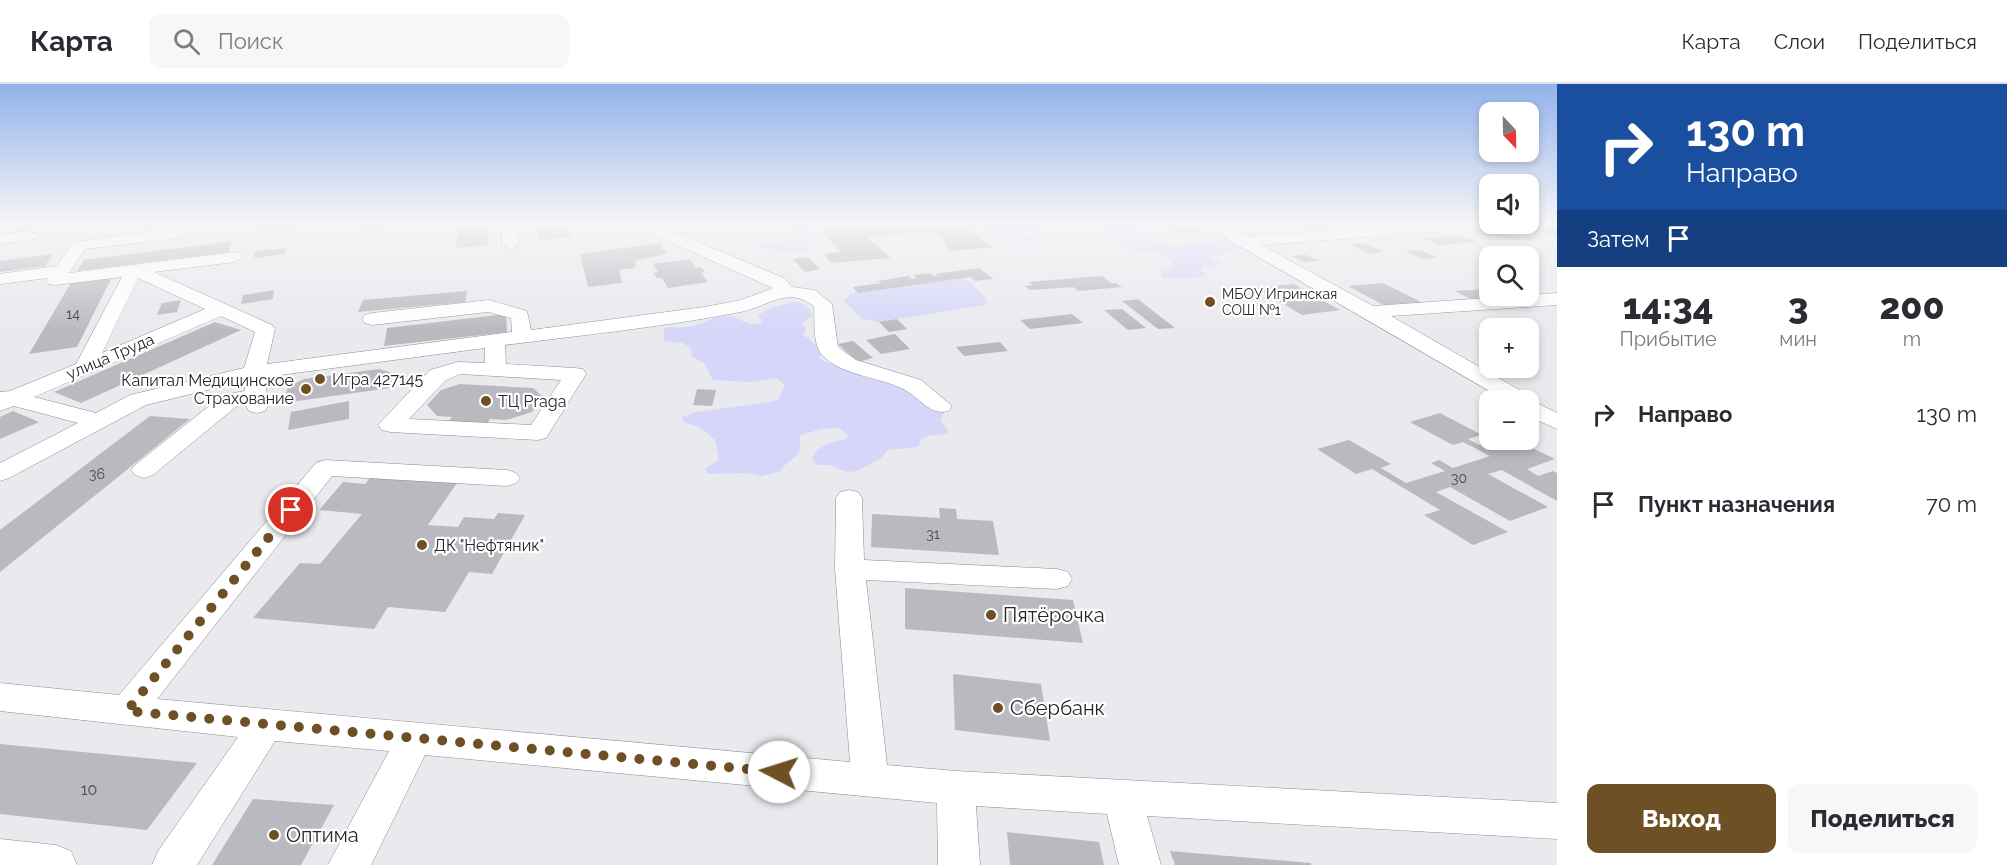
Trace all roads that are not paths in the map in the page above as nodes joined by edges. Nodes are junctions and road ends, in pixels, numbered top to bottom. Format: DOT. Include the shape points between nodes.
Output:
graph roads {
  1 [pos="70,259"];
  2 [pos="210,259"];
  3 [pos="726,259"];
  4 [pos="1274,259"];
  5 [pos="134,270"];
  6 [pos="62,271"];
  7 [pos="0,279"];
  8 [pos="781,291"];
  9 [pos="1557,299"];
  10 [pos="221,309"];
  11 [pos="1370,312"];
  12 [pos="372,319"];
  13 [pos="522,338"];
  14 [pos="495,341"];
  15 [pos="85,366"];
  16 [pos="496,370"];
  17 [pos="254,372"];
  18 [pos="1503,390"];
  19 [pos="4,399"];
  20 [pos="941,406"];
  21 [pos="1539,412"];
  22 [pos="99,421"];
  23 [pos="1557,422"];
  24 [pos="144,470"];
  25 [pos="0,473"];
  26 [pos="507,478"];
  27 [pos="849,498"];
  28 [pos="850,569"];
  29 [pos="1057,579"];
  30 [pos="0,697"];
  31 [pos="127,711"];
  32 [pos="266,725"];
  33 [pos="415,739"];
  34 [pos="870,780"];
  35 [pos="956,788"];
  36 [pos="1123,797"];
  37 [pos="1557,821"];
  38 [pos="0,859"];
  39 [pos="56,865"];
  40 [pos="173,865"];
  41 [pos="349,865"];
  42 [pos="959,865"];
  43 [pos="1140,865"];
  1 -- 6 [label="street"];
  2 -- 5 [label="street"];
  3 -- 8 [label="street" via="778,282 783,286"];
  4 -- 11 [label="street"];
  5 -- 6 [label="street" via="55,280"];
  5 -- 10 [label="street"];
  5 -- 15 [label="street"];
  6 -- 7 [label="street"];
  8 -- 13 [label="street" via="746,305 704,313"];
  8 -- 20 [label="street" via="808,294 823,304 826,346 830,351 849,364 913,385"];
  9 -- 11 [label="street"];
  10 -- 15 [label="street, улица Труда"];
  10 -- 17 [label="street" via="265,329"];
  11 -- 18 [label="street"];
  12 -- 13 [label="street" via="489,306 520,315"];
  13 -- 14 [label="street"];
  14 -- 16 [label="street"];
  14 -- 17 [label="street"];
  15 -- 19 [label="street, улица Труда"];
  16 -- 16 [label="street" via="575,374 538,433 390,425 438,375 458,368"];
  17 -- 22 [label="street" via="138,400"];
  17 -- 24 [label="street" via="256,401 231,400"];
  19 -- 22 [label="street"];
  21 -- 23 [label="street"];
  22 -- 25 [label="street"];
  26 -- 31 [label="street" via="325,468"];
  27 -- 28 [label="street"];
  28 -- 29 [label="street"];
  28 -- 34 [label="street"];
  30 -- 31 [label="street"];
  31 -- 32 [label="street"];
  32 -- 33 [label="street"];
  32 -- 40 [label="street"];
  33 -- 34 [label="street"];
  33 -- 41 [label="street"];
  34 -- 35 [label="street"];
  35 -- 36 [label="street"];
  35 -- 42 [label="street"];
  36 -- 37 [label="street"];
  36 -- 43 [label="street"];
  38 -- 39 [label="street"];
}
